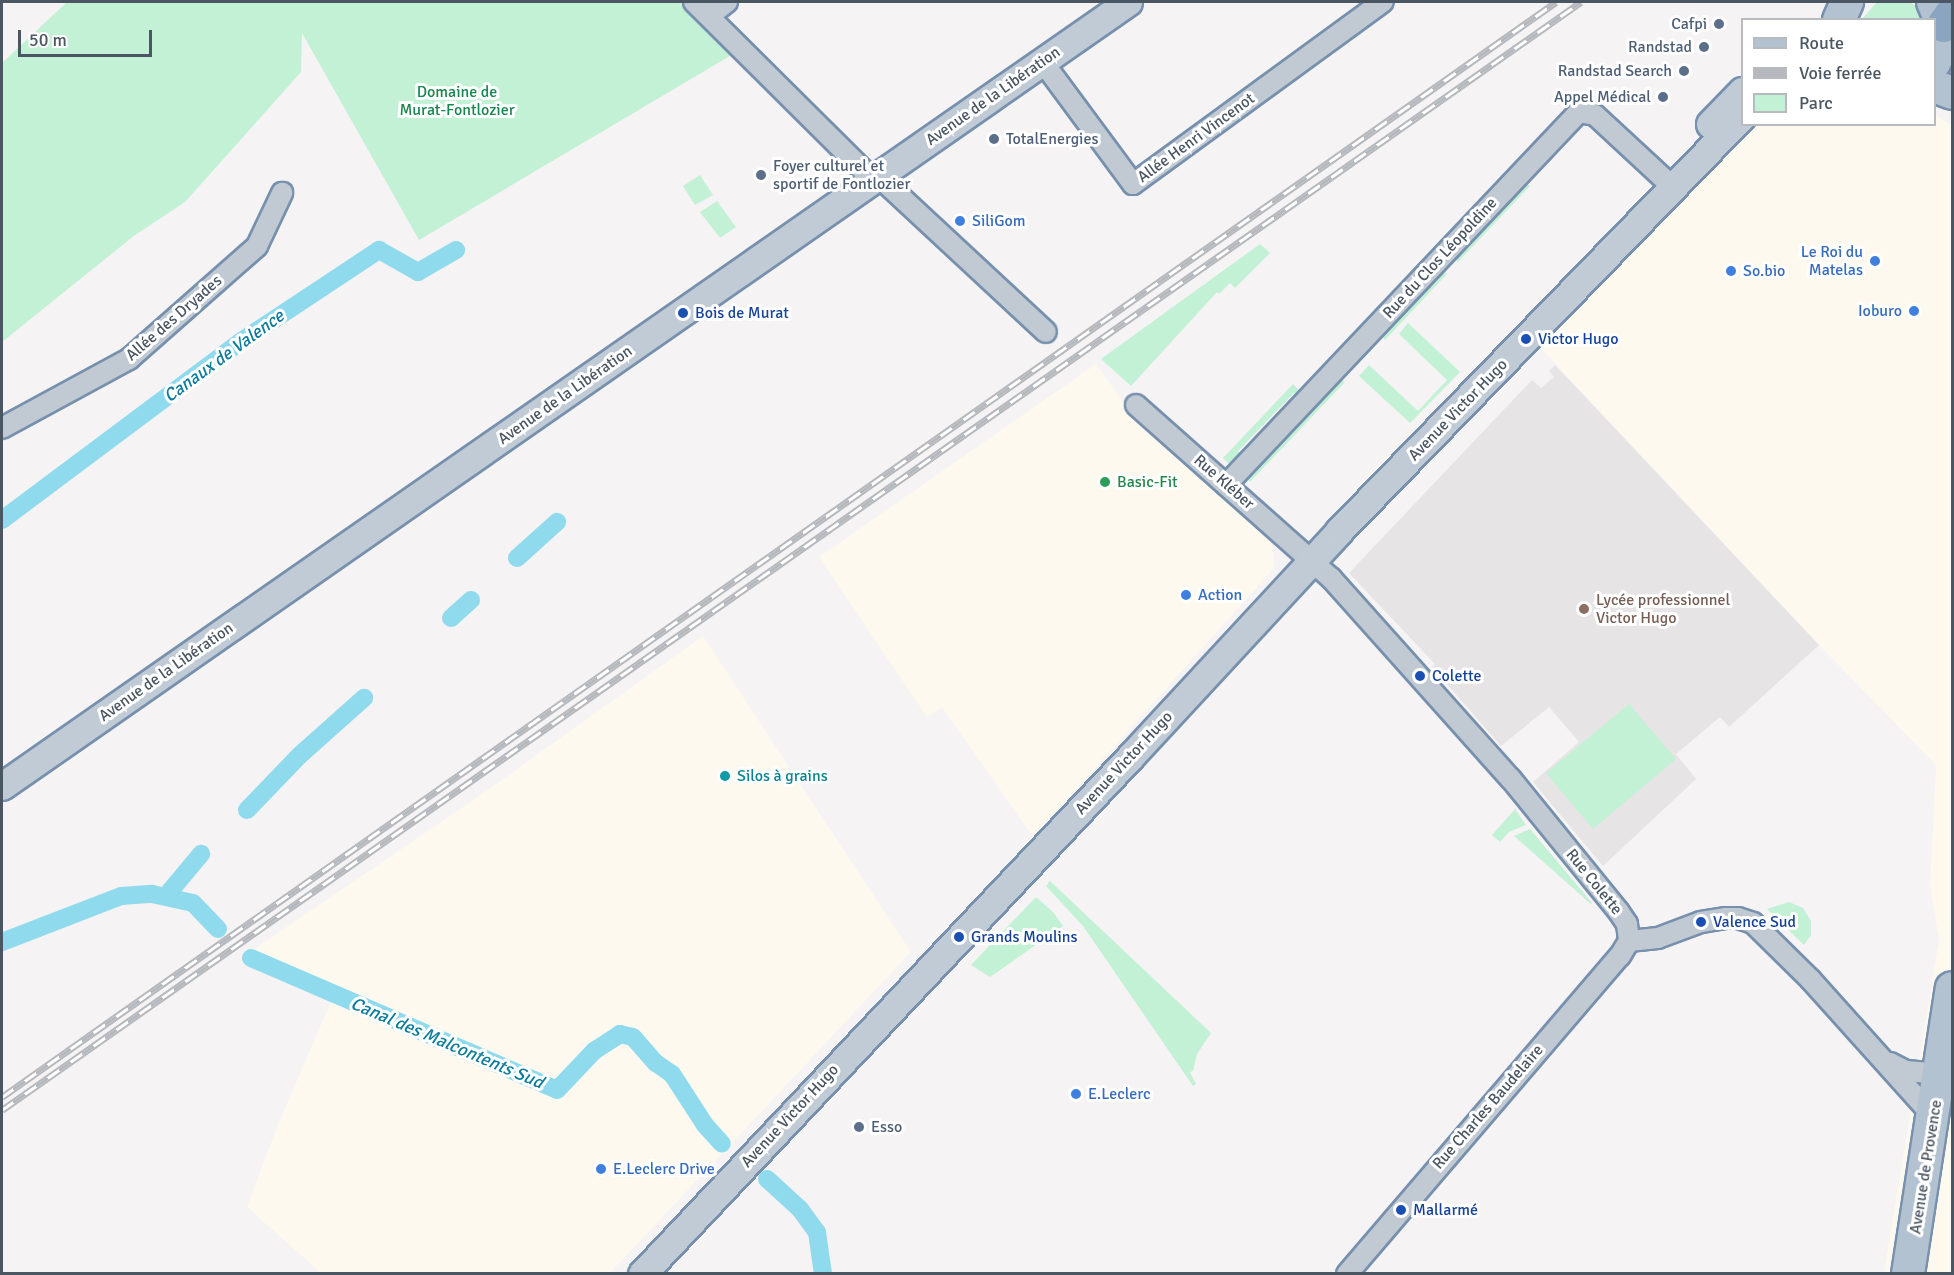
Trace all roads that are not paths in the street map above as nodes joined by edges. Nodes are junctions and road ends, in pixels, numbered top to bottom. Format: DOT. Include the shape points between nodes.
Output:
graph roads {
  1 [pos="694,2"];
  2 [pos="727,2"];
  3 [pos="1128,2"];
  4 [pos="1383,2"];
  5 [pos="1847,2"];
  6 [pos="709,16"];
  7 [pos="1840,18"];
  8 [pos="1042,61"];
  9 [pos="1936,86"];
  10 [pos="1741,93"];
  11 [pos="1953,93"];
  12 [pos="1741,118"];
  13 [pos="875,178"];
  14 [pos="1664,179"];
  15 [pos="282,193"];
  16 [pos="1606,254"];
  17 [pos="1046,332"];
  18 [pos="1136,405"];
  19 [pos="2,428"];
  20 [pos="1226,485"];
  21 [pos="1311,560"];
  22 [pos="2,786"];
  23 [pos="1629,941"];
  24 [pos="1953,988"];
  25 [pos="1885,1060"];
  26 [pos="1947,1075"];
  27 [pos="1934,1117"];
  28 [pos="642,1274"];
  29 [pos="1347,1274"];
  30 [pos="1908,1274"];
  31 [pos="1922,1274"];
  1 -- 6 [label="street"];
  2 -- 6 [label="street"];
  3 -- 8 [label="main road, Avenue de la Libération"];
  4 -- 8 [label="street, Allée Henri Vincenot" via="1133,184"];
  5 -- 7 [label="main road"];
  6 -- 13 [label="street"];
  8 -- 13 [label="main road, Avenue de la Libération"];
  9 -- 11 [label="main road"];
  10 -- 14 [label="main road, Avenue Victor Hugo"];
  12 -- 16 [label="main road, Avenue Victor Hugo"];
  13 -- 17 [label="street"];
  13 -- 22 [label="main road, Avenue de la Libération"];
  14 -- 16 [label="main road, Avenue Victor Hugo"];
  14 -- 20 [label="street, Rue du Clos Léopoldine" via="1595,115 1580,112"];
  15 -- 19 [label="street, Allée des Dryades" via="257,246 129,359"];
  16 -- 21 [label="main road, Avenue Victor Hugo"];
  18 -- 20 [label="street, Rue Kléber"];
  20 -- 21 [label="street, Rue Kléber"];
  21 -- 23 [label="street, Rue Colette" via="1511,779 1619,912 1627,924"];
  21 -- 28 [label="main road, Avenue Victor Hugo"];
  23 -- 25 [label="street" via="1658,938 1725,918 1753,923"];
  23 -- 29 [label="street, Rue Charles Baudelaire"];
  24 -- 26 [label="main road, Avenue de Provence"];
  25 -- 26 [label="street" via="1906,1071"];
  25 -- 27 [label="street"];
  26 -- 27 [label="main road, Avenue de Provence"];
  26 -- 31 [label="main road, Avenue de Provence"];
  27 -- 30 [label="main road, Avenue de Provence"];
}
